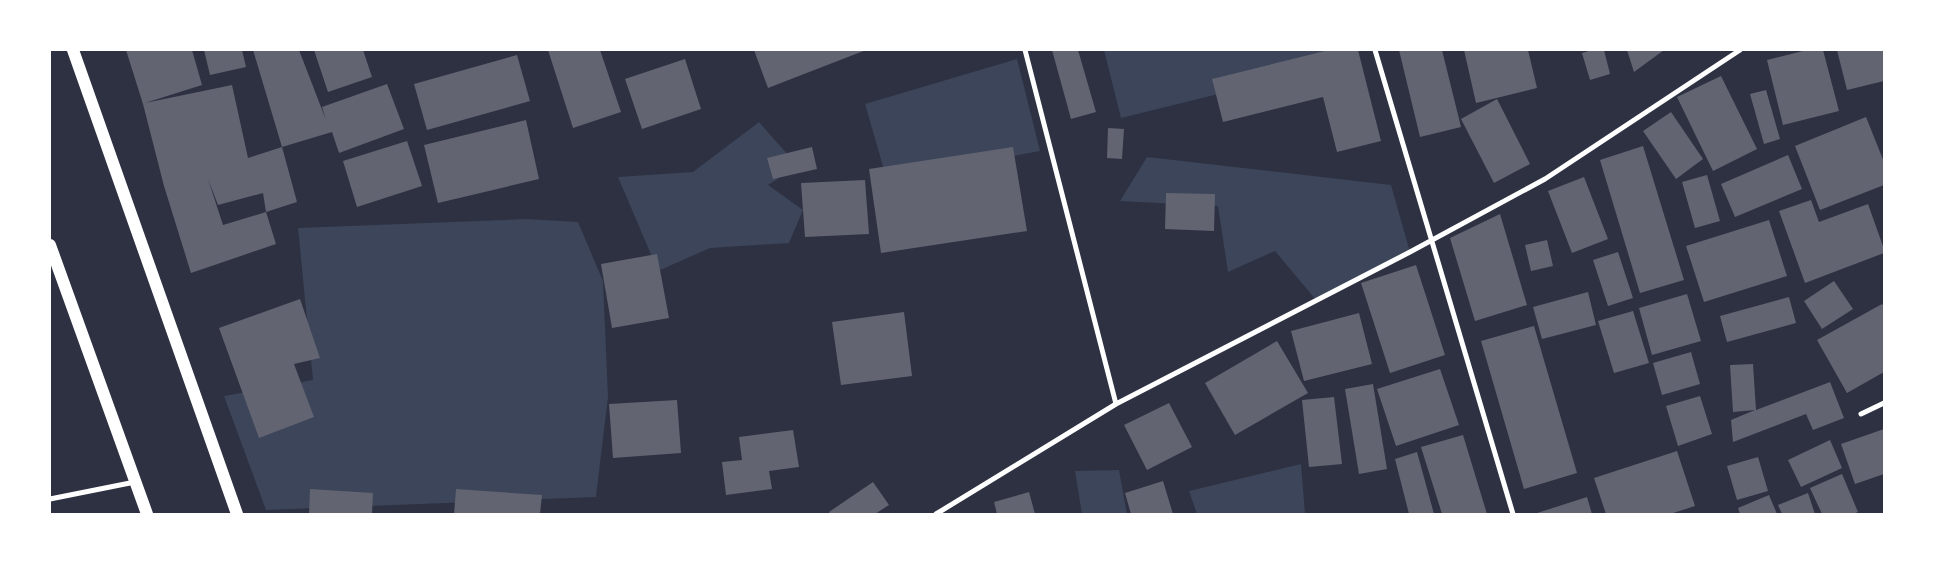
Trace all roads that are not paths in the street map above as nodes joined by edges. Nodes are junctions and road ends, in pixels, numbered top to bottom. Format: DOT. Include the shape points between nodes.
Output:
graph roads {
  1 [pos="72,50"];
  2 [pos="1025,50"];
  3 [pos="1375,50"];
  4 [pos="1740,50"];
  5 [pos="1432,240"];
  6 [pos="50,245"];
  7 [pos="1884,402"];
  8 [pos="1116,404"];
  9 [pos="1861,414"];
  10 [pos="135,482"];
  11 [pos="50,499"];
  12 [pos="147,514"];
  13 [pos="237,514"];
  14 [pos="936,514"];
  15 [pos="1513,514"];
  1 -- 13 [label="main road"];
  2 -- 8 [label="street"];
  3 -- 5 [label="street"];
  4 -- 5 [label="street" via="1545,179"];
  5 -- 8 [label="street"];
  5 -- 15 [label="street"];
  6 -- 10 [label="main road"];
  7 -- 9 [label="street"];
  8 -- 14 [label="street"];
  10 -- 11 [label="street"];
  10 -- 12 [label="main road"];
}
